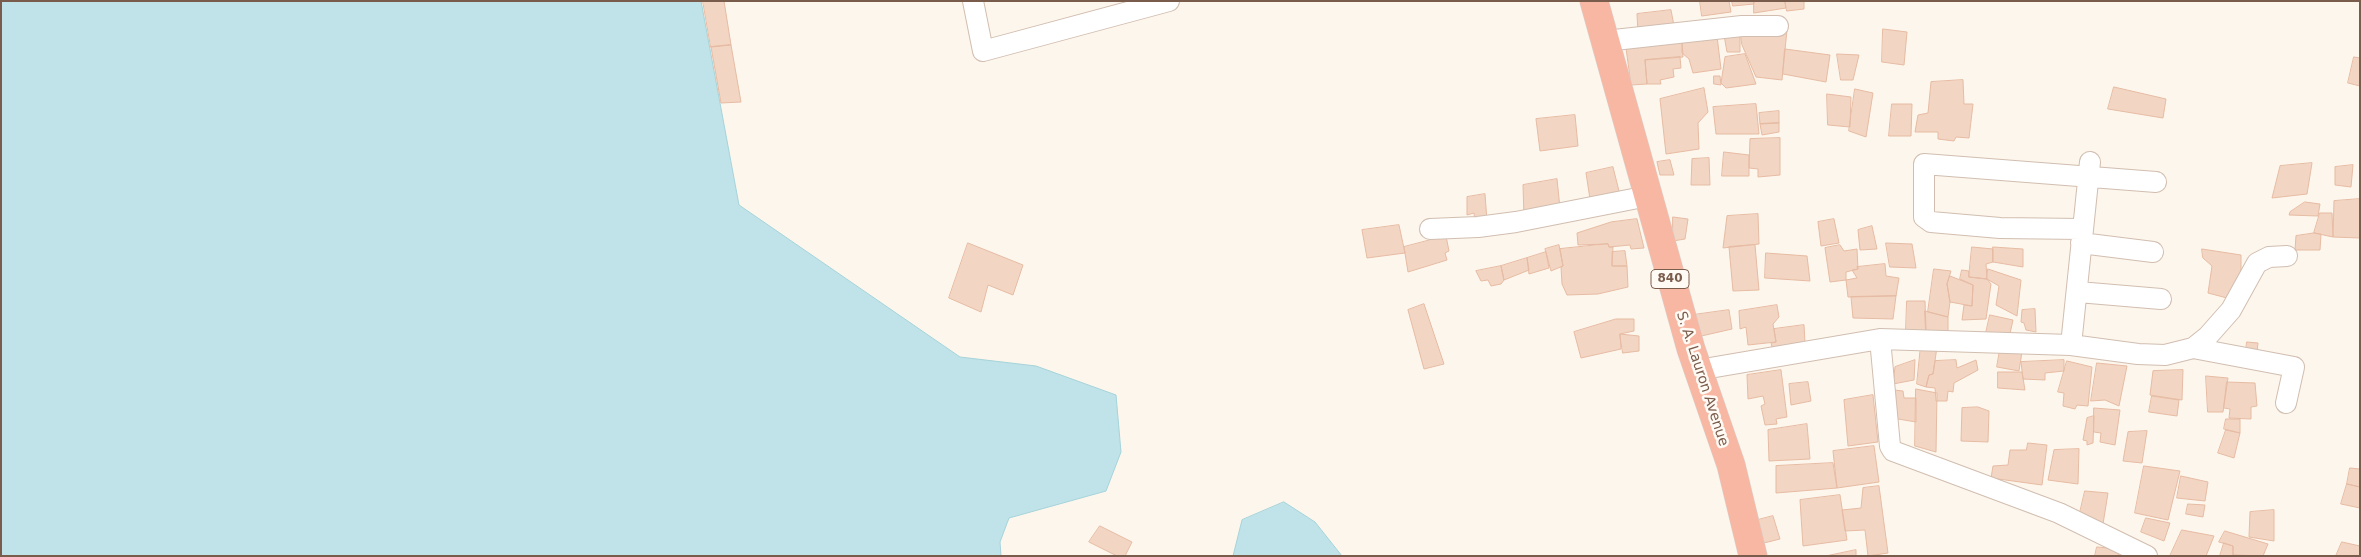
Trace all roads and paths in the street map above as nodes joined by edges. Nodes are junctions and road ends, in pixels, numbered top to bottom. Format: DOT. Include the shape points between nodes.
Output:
graph roads {
  1 [pos="973,1"];
  2 [pos="1169,1"];
  3 [pos="1594,1"];
  4 [pos="1778,26"];
  5 [pos="1605,41"];
  6 [pos="2088,170"];
  7 [pos="2156,182"];
  8 [pos="1648,196"];
  9 [pos="1430,229"];
  10 [pos="2082,236"];
  11 [pos="2153,252"];
  12 [pos="2287,256"];
  13 [pos="2078,292"];
  14 [pos="2161,299"];
  15 [pos="1880,339"];
  16 [pos="2071,345"];
  17 [pos="2193,348"];
  18 [pos="1698,370"];
  19 [pos="2286,403"];
  20 [pos="2124,551"];
  21 [pos="1753,556"];
  22 [pos="2147,556"];
  1 -- 2 [label="street" via="983,51"];
  3 -- 5 [label="highway, S. A. Lauron Avenue / 840"];
  4 -- 5 [label="street" via="1742,26"];
  5 -- 8 [label="highway, S. A. Lauron Avenue / 840"];
  6 -- 7 [label="street"];
  6 -- 10 [label="street"];
  6 -- 10 [label="street" via="1924,164 1924,217 1931,222"];
  8 -- 9 [label="street" via="1516,222"];
  8 -- 18 [label="highway, S. A. Lauron Avenue / 840"];
  10 -- 11 [label="street"];
  10 -- 13 [label="street"];
  12 -- 17 [label="street" via="2269,257 2254,266 2232,310"];
  13 -- 14 [label="street"];
  13 -- 16 [label="street"];
  15 -- 16 [label="street"];
  15 -- 18 [label="street"];
  15 -- 20 [label="street" via="1893,451 2059,513"];
  16 -- 17 [label="street" via="2155,355"];
  17 -- 19 [label="street" via="2294,366"];
  18 -- 21 [label="highway, S. A. Lauron Avenue / 840" via="1731,465"];
  20 -- 22 [label="street"];
}
